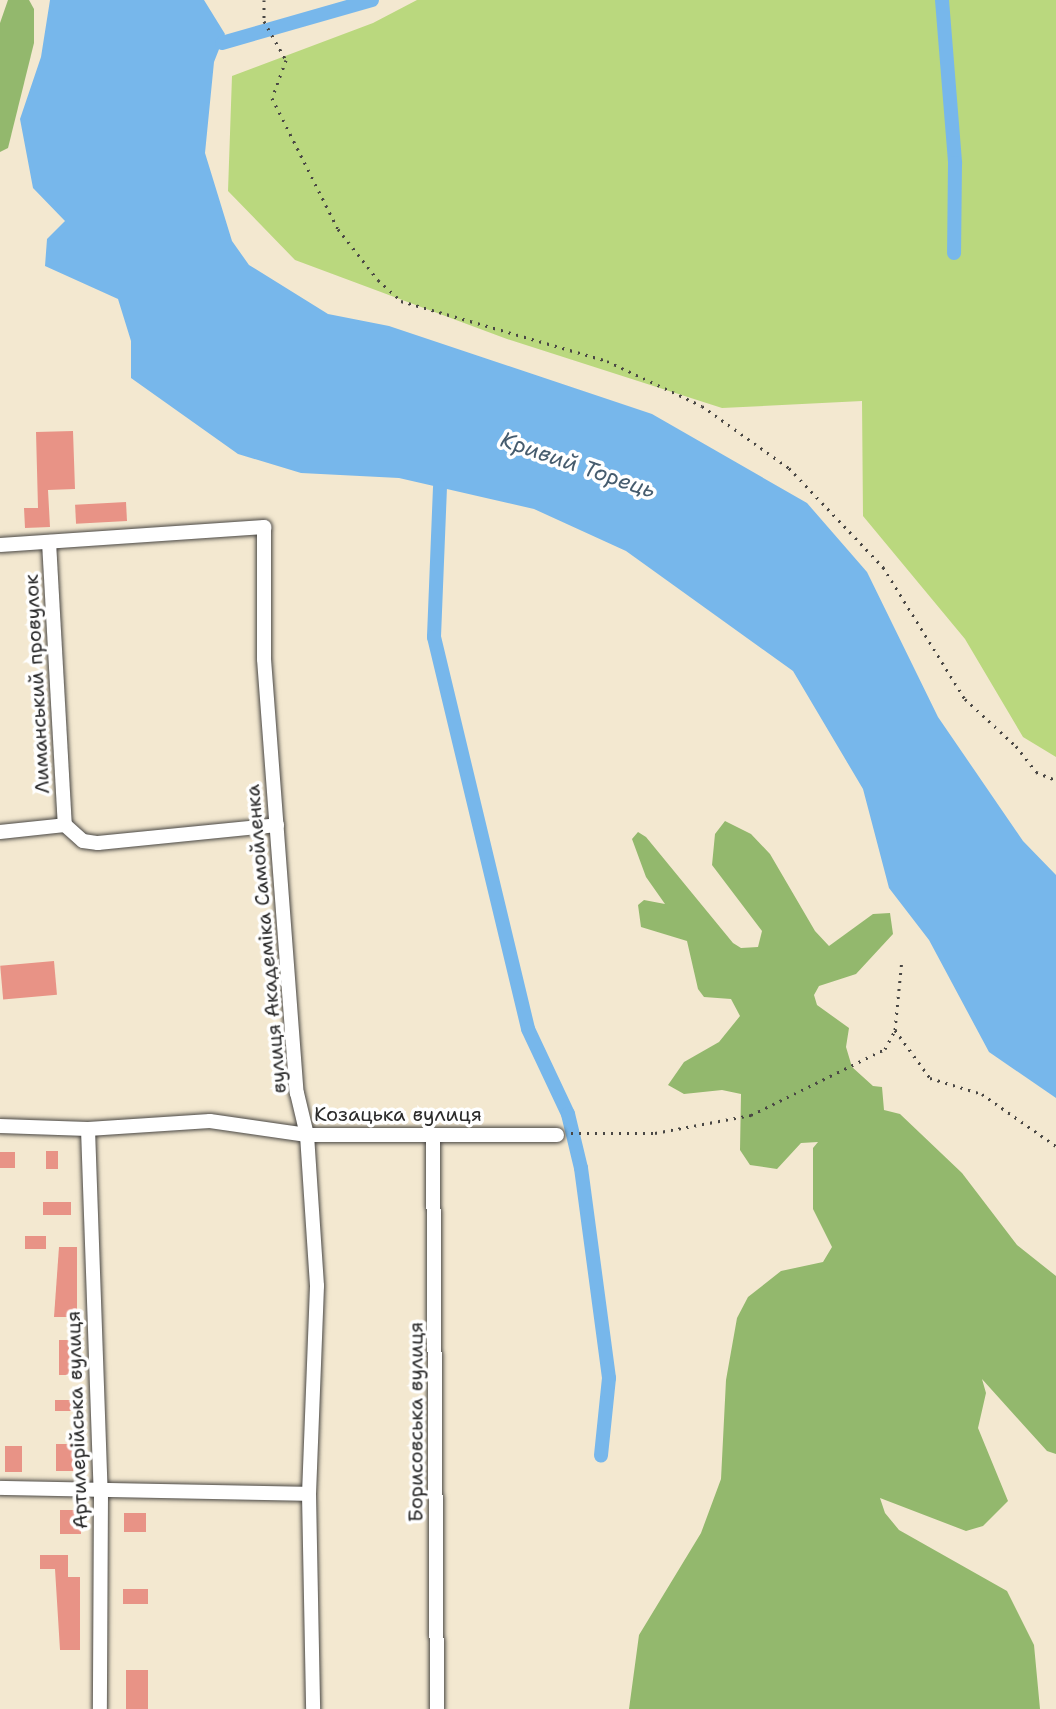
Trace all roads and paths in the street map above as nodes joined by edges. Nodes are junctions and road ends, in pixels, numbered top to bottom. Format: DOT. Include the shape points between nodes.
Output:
graph roads {
  1 [pos="264,0"];
  2 [pos="49,542"];
  3 [pos="0,545"];
  4 [pos="1056,780"];
  5 [pos="65,825"];
  6 [pos="277,825"];
  7 [pos="0,832"];
  8 [pos="902,959"];
  9 [pos="895,1030"];
  10 [pos="0,1126"];
  11 [pos="88,1129"];
  12 [pos="561,1134"];
  13 [pos="307,1135"];
  14 [pos="433,1135"];
  15 [pos="1056,1146"];
  16 [pos="0,1488"];
  17 [pos="101,1493"];
  18 [pos="309,1494"];
  19 [pos="100,1709"];
  20 [pos="313,1709"];
  21 [pos="437,1709"];
  1 -- 4 [label="path" via="264,21 286,60 272,98 338,229 378,280 401,301 607,361 702,406 789,468 883,567 965,699 1036,772"];
  2 -- 3 [label="street, вулиця Академіка Самойленка"];
  2 -- 5 [label="street, Лиманський провулок"];
  2 -- 6 [label="street, вулиця Академіка Самойленка" via="264,527 264,659"];
  5 -- 6 [label="street" via="83,841 98,843"];
  5 -- 7 [label="street"];
  6 -- 13 [label="street, вулиця Академіка Самойленка" via="297,1093"];
  8 -- 9 [label="path"];
  9 -- 12 [label="path" via="885,1049 751,1115 655,1133"];
  9 -- 15 [label="path" via="930,1078 982,1094"];
  10 -- 11 [label="street, Козацька вулиця"];
  11 -- 13 [label="street, Козацька вулиця" via="210,1121"];
  11 -- 17 [label="street, Артилерійська вулиця"];
  12 -- 14 [label="street, Козацька вулиця"];
  13 -- 14 [label="street, Козацька вулиця"];
  13 -- 18 [label="street, вулиця Академіка Самойленка" via="317,1286"];
  14 -- 21 [label="street, Борисовська вулиця"];
  16 -- 17 [label="street"];
  17 -- 18 [label="street"];
  17 -- 19 [label="street, Артилерійська вулиця"];
  18 -- 20 [label="street, вулиця Академіка Самойленка"];
}
